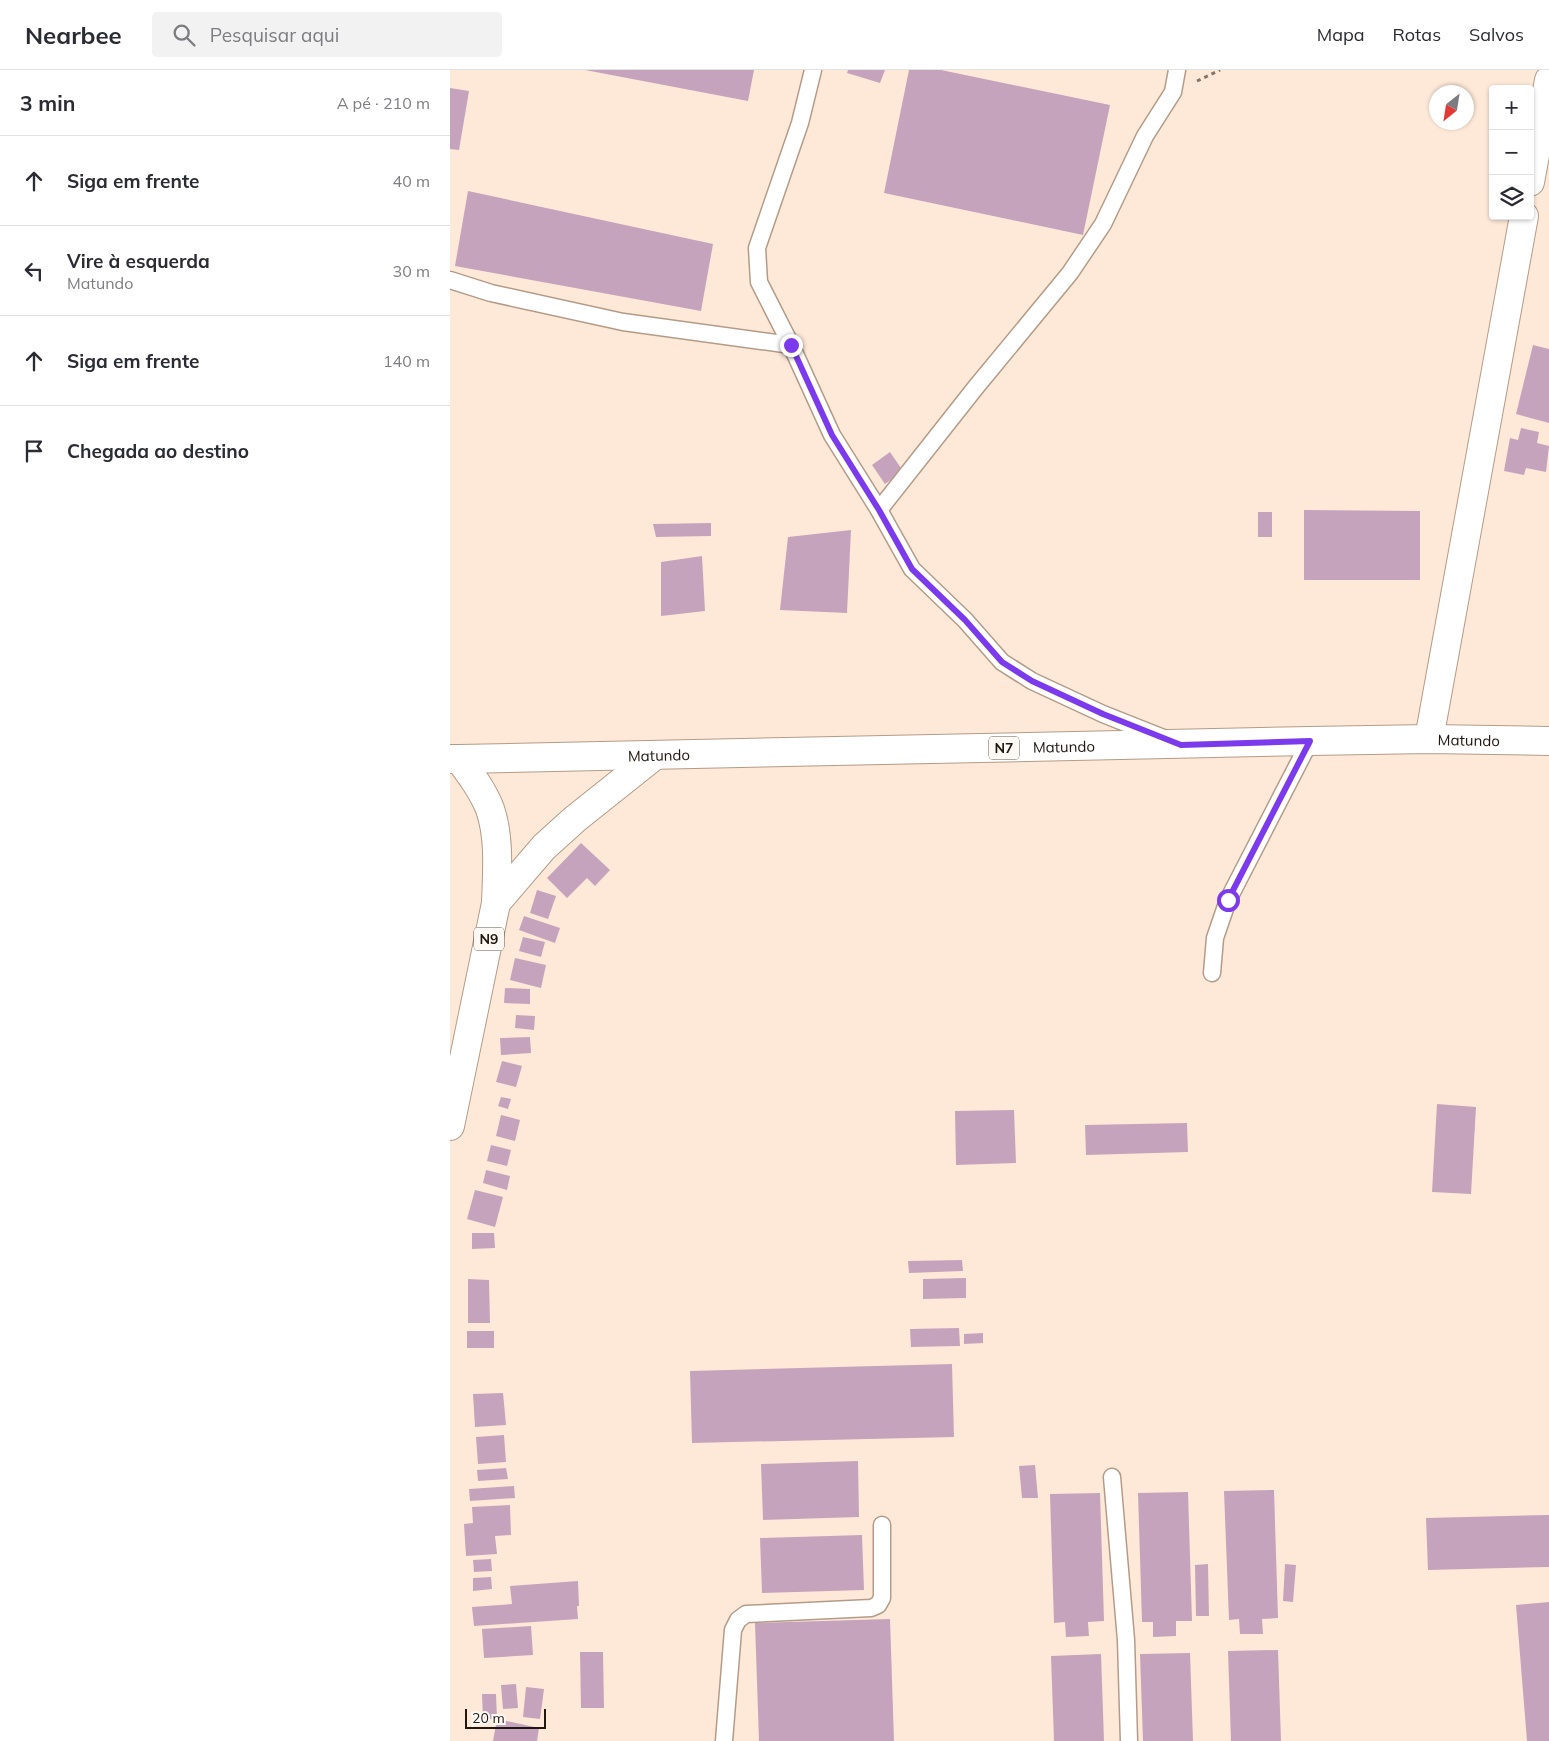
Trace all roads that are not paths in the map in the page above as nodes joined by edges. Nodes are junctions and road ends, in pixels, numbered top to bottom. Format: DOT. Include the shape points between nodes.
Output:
graph roads {
  1 [pos="812,70"];
  2 [pos="1177,70"];
  3 [pos="1549,80"];
  4 [pos="1531,175"];
  5 [pos="1523,220"];
  6 [pos="450,280"];
  7 [pos="791,345"];
  8 [pos="879,510"];
  9 [pos="1429,740"];
  10 [pos="1310,741"];
  11 [pos="1549,741"];
  12 [pos="1181,745"];
  13 [pos="654,756"];
  14 [pos="455,759"];
  15 [pos="496,903"];
  16 [pos="1212,973"];
  17 [pos="450,1126"];
  18 [pos="1112,1477"];
  19 [pos="882,1525"];
  20 [pos="724,1741"];
  21 [pos="1130,1741"];
  1 -- 7 [label="lane" via="800,124 757,248 759,282"];
  2 -- 8 [label="lane" via="1174,92 1145,136 1103,224 1075,265"];
  3 -- 4 [label="main road"];
  5 -- 9 [label="main road"];
  6 -- 7 [label="lane" via="491,293 623,322"];
  7 -- 8 [label="lane" via="832,435"];
  8 -- 12 [label="lane" via="912,569 965,620 1002,662 1032,681 1103,714"];
  9 -- 10 [label="main road, Matundo / N7"];
  9 -- 11 [label="main road, Matundo / N7"];
  10 -- 12 [label="main road, Matundo / N7"];
  10 -- 16 [label="lane" via="1228,900 1215,938"];
  12 -- 13 [label="main road, Matundo / N7"];
  13 -- 14 [label="main road, Matundo / N7"];
  13 -- 15 [label="main road" via="544,847"];
  14 -- 15 [label="main road, N9" via="477,783 490,810 496,834"];
  15 -- 17 [label="main road, N9"];
  18 -- 21 [label="lane" via="1126,1640"];
  19 -- 20 [label="lane" via="882,1598 878,1605 871,1608 746,1614 738,1620 733,1630"];
}
